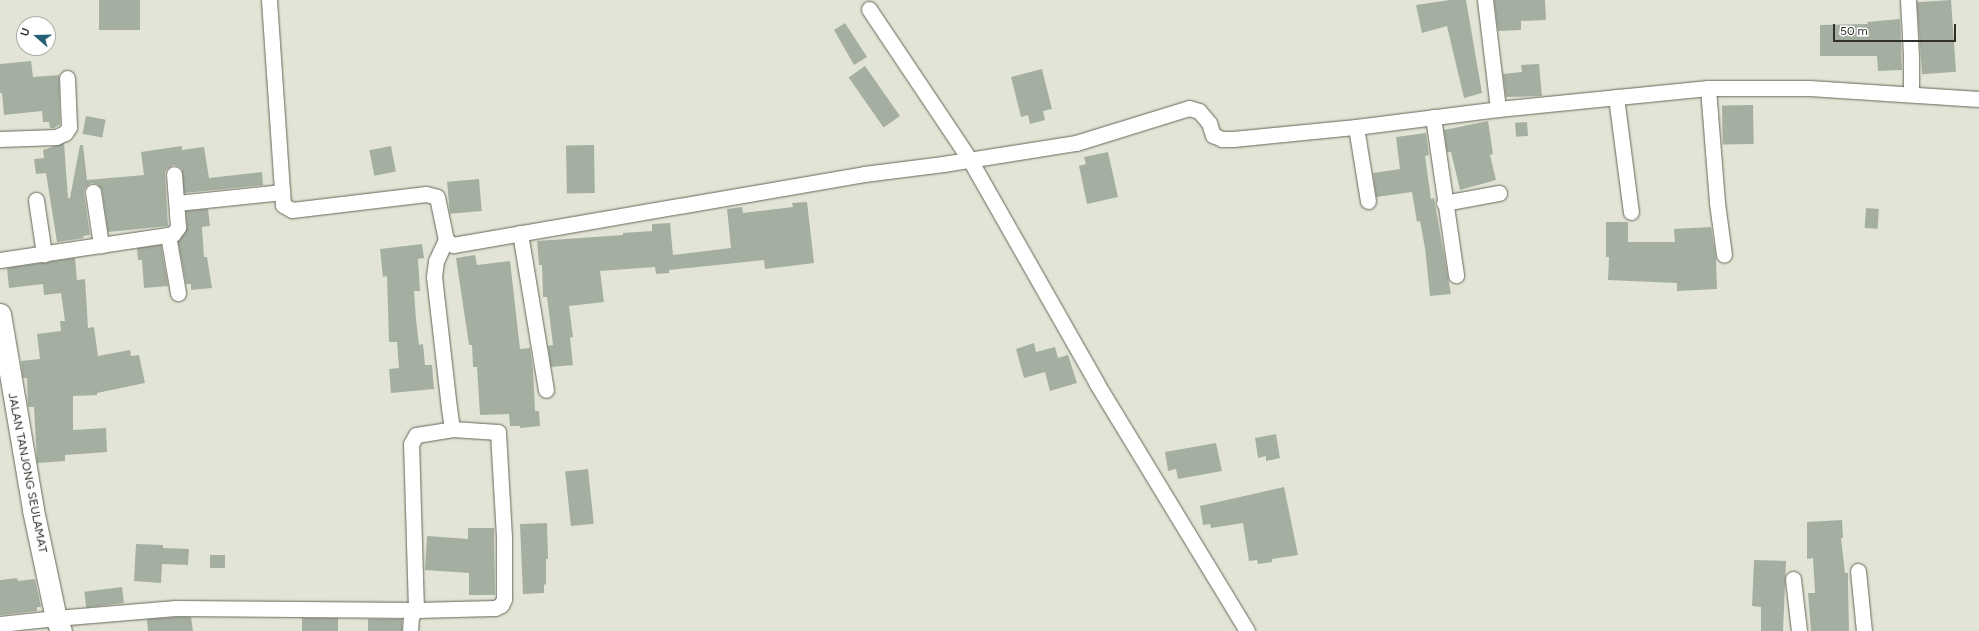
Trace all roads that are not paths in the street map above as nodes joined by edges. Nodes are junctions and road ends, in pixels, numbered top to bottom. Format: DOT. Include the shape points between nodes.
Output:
graph roads {
  1 [pos="269,0"];
  2 [pos="1485,0"];
  3 [pos="1908,0"];
  4 [pos="869,9"];
  5 [pos="68,78"];
  6 [pos="1708,88"];
  7 [pos="1911,94"];
  8 [pos="1616,97"];
  9 [pos="1979,99"];
  10 [pos="1498,109"];
  11 [pos="1433,117"];
  12 [pos="1356,127"];
  13 [pos="0,139"];
  14 [pos="970,160"];
  15 [pos="174,174"];
  16 [pos="93,192"];
  17 [pos="282,192"];
  18 [pos="1499,193"];
  19 [pos="36,200"];
  20 [pos="1368,201"];
  21 [pos="177,202"];
  22 [pos="1444,202"];
  23 [pos="1631,212"];
  24 [pos="520,233"];
  25 [pos="168,235"];
  26 [pos="446,240"];
  27 [pos="101,245"];
  28 [pos="44,254"];
  29 [pos="1724,255"];
  30 [pos="0,260"];
  31 [pos="1456,275"];
  32 [pos="178,293"];
  33 [pos="0,314"];
  34 [pos="546,390"];
  35 [pos="452,429"];
  36 [pos="1858,571"];
  37 [pos="1793,579"];
  38 [pos="416,610"];
  39 [pos="0,624"];
  40 [pos="58,624"];
  41 [pos="410,631"];
  42 [pos="1247,631"];
  43 [pos="1799,631"];
  44 [pos="1864,631"];
  1 -- 17 [label="street"];
  2 -- 10 [label="street"];
  3 -- 7 [label="street"];
  4 -- 14 [label="street"];
  5 -- 13 [label="street" via="68,127 65,134 56,137"];
  6 -- 7 [label="street" via="1809,88"];
  6 -- 8 [label="street"];
  6 -- 29 [label="street" via="1717,203"];
  7 -- 9 [label="street"];
  8 -- 10 [label="street"];
  8 -- 23 [label="street"];
  10 -- 11 [label="street"];
  11 -- 12 [label="street"];
  11 -- 22 [label="street"];
  12 -- 14 [label="street" via="1222,139 1213,135 1209,123 1199,111 1190,108 1076,143"];
  12 -- 20 [label="street"];
  14 -- 24 [label="street" via="864,174"];
  14 -- 42 [label="street" via="1097,384"];
  15 -- 21 [label="street"];
  16 -- 27 [label="street"];
  17 -- 21 [label="street"];
  17 -- 26 [label="street" via="283,205 292,210 426,194 437,197"];
  18 -- 22 [label="street"];
  19 -- 28 [label="street"];
  21 -- 25 [label="street" via="178,227 174,233"];
  22 -- 31 [label="street"];
  24 -- 26 [label="street" via="453,245"];
  24 -- 34 [label="street"];
  25 -- 27 [label="street"];
  25 -- 32 [label="street"];
  26 -- 35 [label="street" via="436,261 434,277"];
  27 -- 28 [label="street"];
  28 -- 30 [label="street"];
  33 -- 40 [label="street, JALAN TANJONG SEULAMAT" via="33,510"];
  35 -- 38 [label="street" via="416,435 411,444"];
  35 -- 38 [label="street" via="498,432 504,537 504,599 501,606 495,608"];
  36 -- 44 [label="street"];
  37 -- 43 [label="street"];
  38 -- 40 [label="street" via="176,608"];
  38 -- 41 [label="street" via="411,616"];
  39 -- 40 [label="street"];
}
